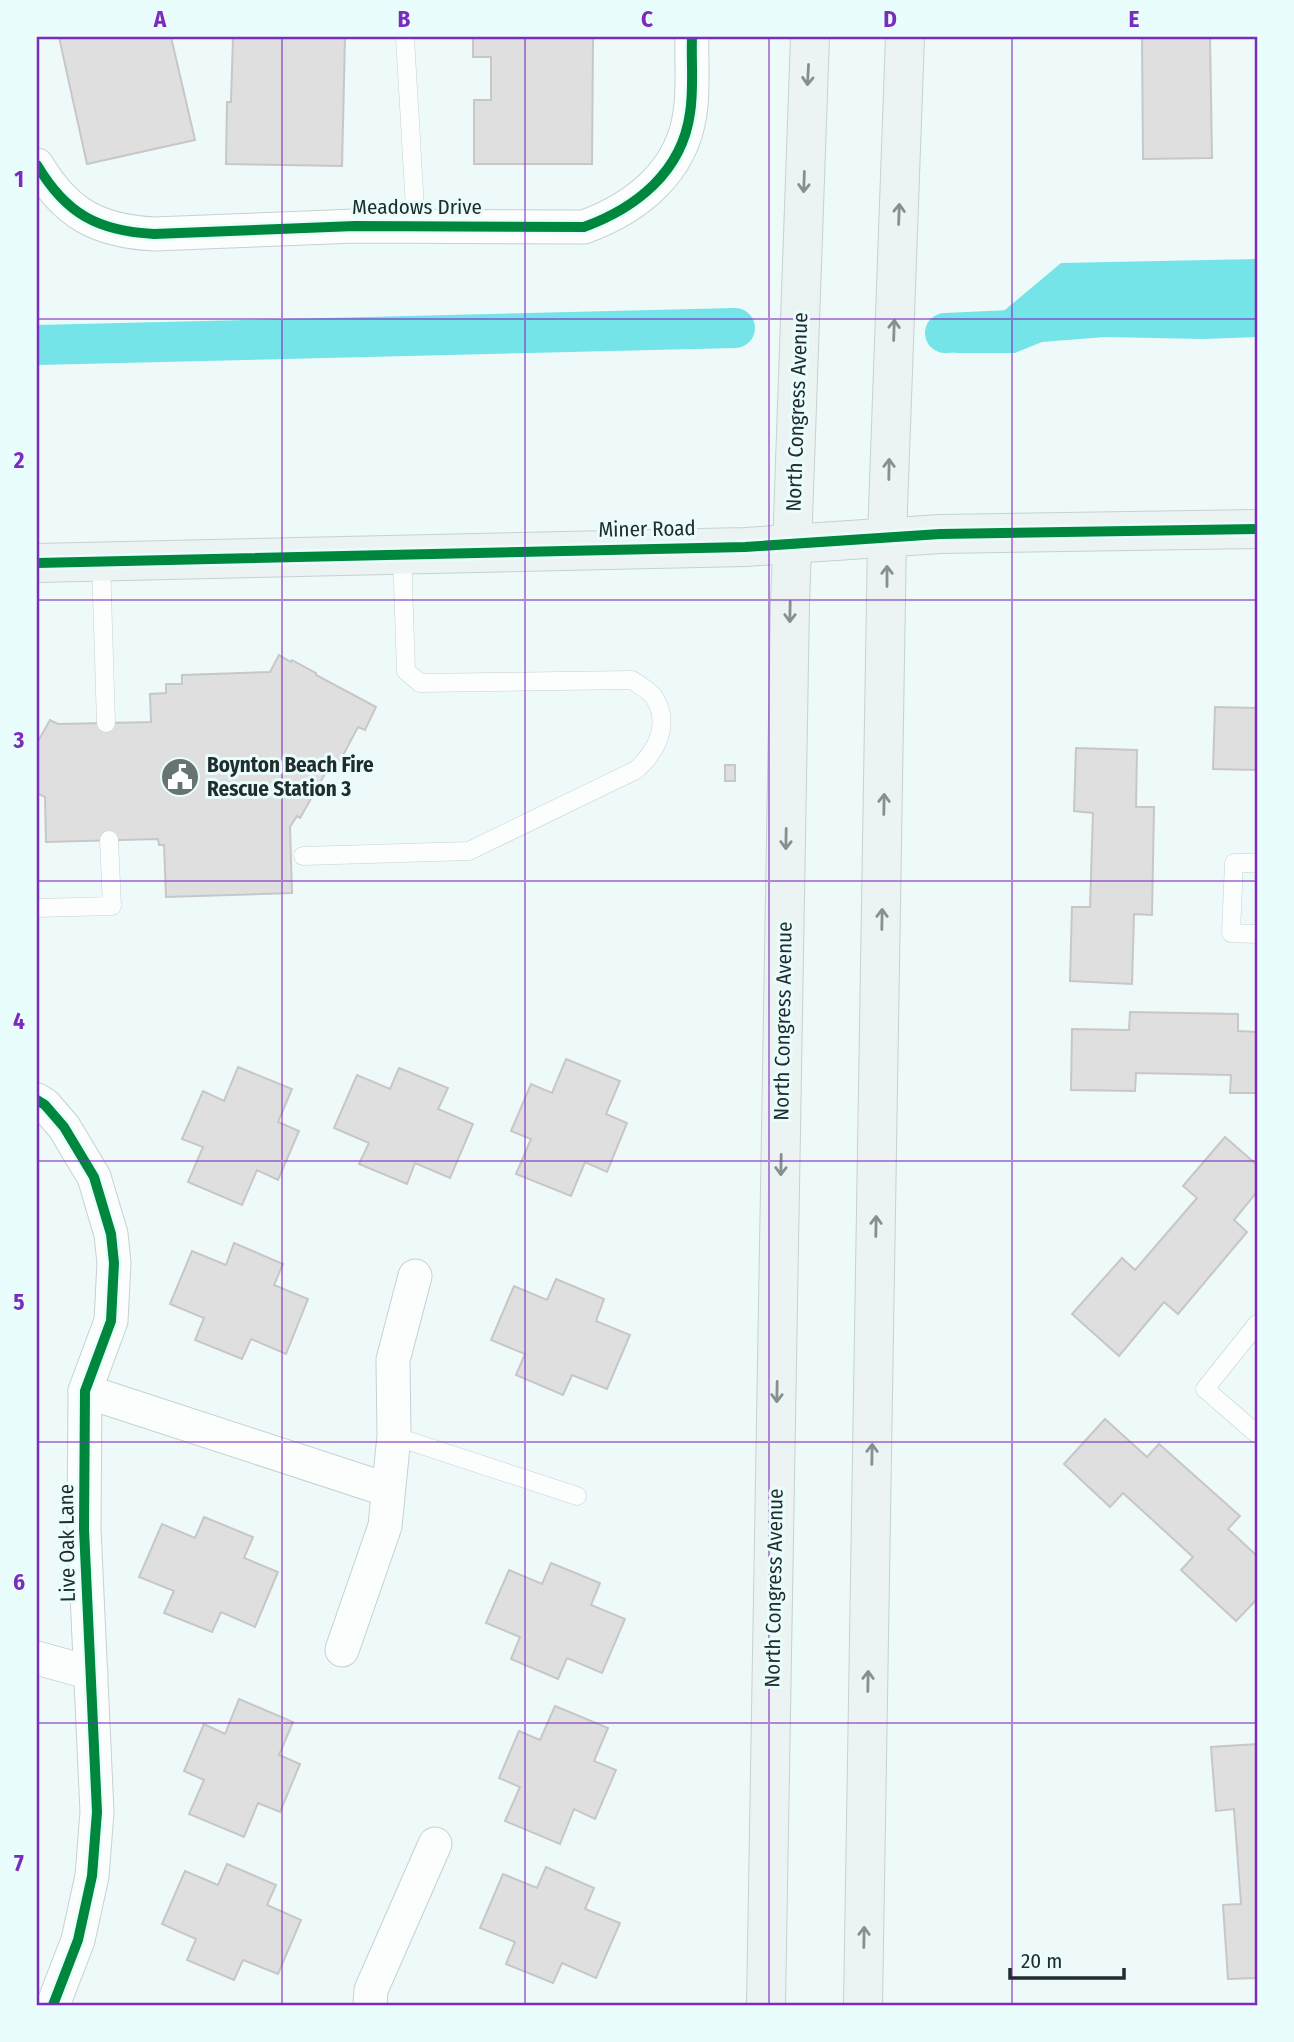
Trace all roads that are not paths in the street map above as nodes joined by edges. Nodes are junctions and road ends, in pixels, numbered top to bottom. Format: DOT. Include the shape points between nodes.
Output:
graph roads {
  1 [pos="405,37"];
  2 [pos="692,37"];
  3 [pos="810,37"];
  4 [pos="905,37"];
  5 [pos="37,164"];
  6 [pos="416,226"];
  7 [pos="1257,529"];
  8 [pos="887,537"];
  9 [pos="793,543"];
  10 [pos="402,554"];
  11 [pos="101,561"];
  12 [pos="37,563"];
  13 [pos="106,723"];
  14 [pos="109,841"];
  15 [pos="303,856"];
  16 [pos="1257,863"];
  17 [pos="37,908"];
  18 [pos="1257,934"];
  19 [pos="37,1100"];
  20 [pos="415,1276"];
  21 [pos="1257,1324"];
  22 [pos="85,1391"];
  23 [pos="1257,1434"];
  24 [pos="394,1436"];
  25 [pos="388,1490"];
  26 [pos="577,1496"];
  27 [pos="342,1650"];
  28 [pos="37,1658"];
  29 [pos="90,1673"];
  30 [pos="435,1843"];
  31 [pos="53,2005"];
  32 [pos="370,2005"];
  33 [pos="766,2005"];
  34 [pos="863,2005"];
  1 -- 6 [label="lane"];
  2 -- 6 [label="street, Meadows Drive" via="690,113 683,139 653,188 632,205 584,227"];
  3 -- 9 [label="main road, North Congress Avenue, one-way"];
  8 -- 4 [label="main road, one-way"];
  5 -- 6 [label="street, Meadows Drive" via="69,206 94,222 123,232"];
  7 -- 8 [label="main road, Miner Road"];
  8 -- 9 [label="main road, Miner Road"];
  34 -- 8 [label="main road, one-way"];
  9 -- 10 [label="main road, Miner Road"];
  9 -- 33 [label="main road, North Congress Avenue, one-way"];
  10 -- 11 [label="main road, Miner Road"];
  10 -- 15 [label="lane" via="406,671 420,683 632,680 653,694 662,715 660,739 636,770 468,851"];
  11 -- 12 [label="main road, Miner Road"];
  11 -- 13 [label="lane"];
  14 -- 17 [label="lane" via="112,906"];
  16 -- 18 [label="lane" via="1234,863 1231,933"];
  19 -- 22 [label="street, Live Oak Lane" via="80,1152 94,1177 111,1234 111,1321"];
  20 -- 24 [label="street" via="393,1360"];
  21 -- 23 [label="lane" via="1205,1389"];
  22 -- 25 [label="street"];
  22 -- 29 [label="street, Live Oak Lane"];
  24 -- 25 [label="street"];
  24 -- 26 [label="lane"];
  25 -- 27 [label="street" via="385,1526"];
  28 -- 29 [label="street"];
  29 -- 31 [label="street, Live Oak Lane" via="97,1812 92,1876 78,1940"];
  30 -- 32 [label="street" via="371,1990"];
}
